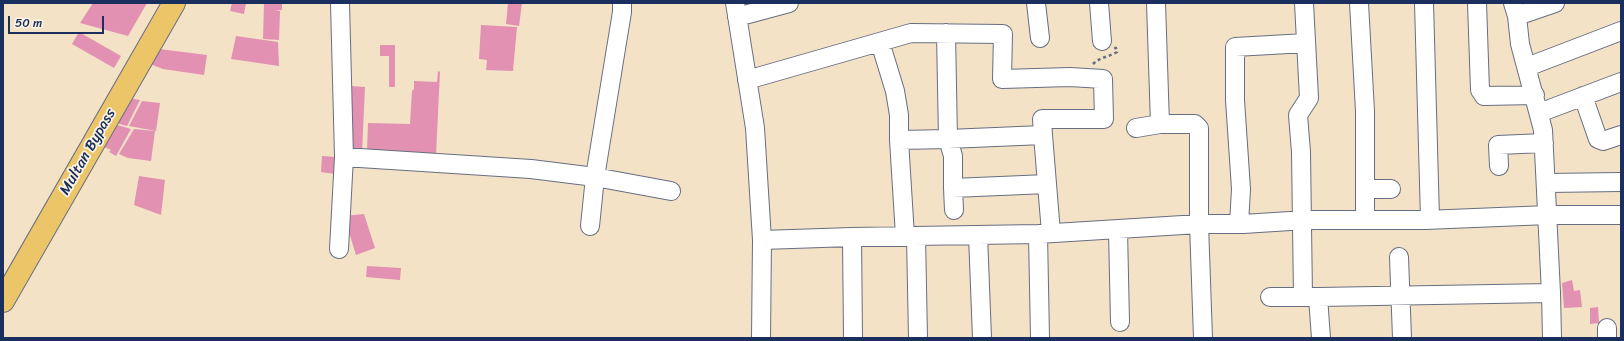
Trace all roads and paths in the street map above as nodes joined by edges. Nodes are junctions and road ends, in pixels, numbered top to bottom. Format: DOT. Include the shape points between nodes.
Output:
graph roads {
  1 [pos="174,3"];
  2 [pos="340,3"];
  3 [pos="622,3"];
  4 [pos="789,3"];
  5 [pos="1036,3"];
  6 [pos="1099,3"];
  7 [pos="1156,3"];
  8 [pos="1304,3"];
  9 [pos="1359,3"];
  10 [pos="1424,3"];
  11 [pos="1477,3"];
  12 [pos="1555,3"];
  13 [pos="736,10"];
  14 [pos="1515,10"];
  15 [pos="1621,31"];
  16 [pos="946,34"];
  17 [pos="1040,38"];
  18 [pos="1102,40"];
  19 [pos="880,42"];
  20 [pos="1306,43"];
  21 [pos="1527,67"];
  22 [pos="747,80"];
  23 [pos="1621,82"];
  24 [pos="1534,95"];
  25 [pos="1583,96"];
  26 [pos="1539,113"];
  27 [pos="1160,124"];
  28 [pos="1136,128"];
  29 [pos="1043,135"];
  30 [pos="1621,135"];
  31 [pos="948,139"];
  32 [pos="899,140"];
  33 [pos="1544,143"];
  34 [pos="344,158"];
  35 [pos="1499,166"];
  36 [pos="595,177"];
  37 [pos="1621,182"];
  38 [pos="1047,184"];
  39 [pos="1547,184"];
  40 [pos="953,188"];
  41 [pos="1365,189"];
  42 [pos="1391,190"];
  43 [pos="671,191"];
  44 [pos="954,210"];
  45 [pos="1548,215"];
  46 [pos="1621,215"];
  47 [pos="1430,219"];
  48 [pos="1303,220"];
  49 [pos="1365,220"];
  50 [pos="1199,224"];
  51 [pos="1239,224"];
  52 [pos="590,226"];
  53 [pos="1118,230"];
  54 [pos="1044,233"];
  55 [pos="978,235"];
  56 [pos="911,236"];
  57 [pos="852,237"];
  58 [pos="762,240"];
  59 [pos="339,249"];
  60 [pos="1399,257"];
  61 [pos="8,278"];
  62 [pos="1551,293"];
  63 [pos="1400,296"];
  64 [pos="1270,297"];
  65 [pos="1311,297"];
  66 [pos="3,301"];
  67 [pos="1120,322"];
  68 [pos="761,338"];
  69 [pos="852,338"];
  70 [pos="918,338"];
  71 [pos="982,338"];
  72 [pos="1040,338"];
  73 [pos="1204,338"];
  74 [pos="1321,338"];
  75 [pos="1402,338"];
  76 [pos="1552,338"];
  1 -- 61 [label="main road, Multan Bypass"];
  2 -- 34 [label="street"];
  3 -- 36 [label="street"];
  4 -- 13 [label="street"];
  5 -- 17 [label="street"];
  6 -- 18 [label="street"];
  7 -- 27 [label="street"];
  8 -- 20 [label="street"];
  9 -- 41 [label="street" via="1365,111"];
  10 -- 47 [label="street"];
  11 -- 24 [label="street" via="1480,90 1484,96"];
  12 -- 14 [label="street"];
  13 -- 22 [label="street"];
  14 -- 21 [label="street" via="1520,44"];
  15 -- 21 [label="street"];
  16 -- 19 [label="street" via="911,33"];
  16 -- 29 [label="street" via="1003,34 1002,79 1103,79 1104,119 1042,119"];
  16 -- 31 [label="street"];
  19 -- 22 [label="street"];
  19 -- 32 [label="street" via="895,91 899,115"];
  20 -- 48 [label="street" via="1309,98 1298,115"];
  20 -- 51 [label="street" via="1235,47 1235,100 1241,189"];
  21 -- 24 [label="street"];
  22 -- 58 [label="street" via="755,128"];
  23 -- 25 [label="street"];
  24 -- 26 [label="street"];
  25 -- 26 [label="street"];
  25 -- 30 [label="street" via="1598,139 1603,142"];
  26 -- 33 [label="street"];
  27 -- 28 [label="street"];
  27 -- 50 [label="street" via="1195,124 1199,128"];
  29 -- 31 [label="street"];
  29 -- 38 [label="street"];
  31 -- 32 [label="street"];
  31 -- 40 [label="street" via="953,156"];
  32 -- 56 [label="street"];
  33 -- 35 [label="street" via="1498,145"];
  33 -- 39 [label="street"];
  34 -- 36 [label="street" via="531,169"];
  34 -- 59 [label="street"];
  36 -- 43 [label="street"];
  36 -- 52 [label="street"];
  37 -- 39 [label="street"];
  38 -- 40 [label="street"];
  38 -- 54 [label="street"];
  39 -- 45 [label="street"];
  40 -- 44 [label="street"];
  41 -- 42 [label="street"];
  41 -- 49 [label="street"];
  45 -- 46 [label="street"];
  45 -- 47 [label="street"];
  45 -- 62 [label="street"];
  47 -- 49 [label="street"];
  48 -- 49 [label="street"];
  48 -- 51 [label="street"];
  48 -- 65 [label="street"];
  50 -- 51 [label="street"];
  50 -- 53 [label="street"];
  50 -- 73 [label="street"];
  53 -- 54 [label="street"];
  53 -- 67 [label="street"];
  54 -- 55 [label="street"];
  54 -- 72 [label="street"];
  55 -- 56 [label="street"];
  55 -- 71 [label="street"];
  56 -- 57 [label="street"];
  56 -- 70 [label="street"];
  57 -- 58 [label="street"];
  57 -- 69 [label="street"];
  58 -- 68 [label="street"];
  60 -- 63 [label="street"];
  61 -- 66 [label="main road, Multan Bypass"];
  62 -- 63 [label="street"];
  62 -- 76 [label="street"];
  63 -- 65 [label="street"];
  63 -- 75 [label="street"];
  64 -- 65 [label="street"];
  65 -- 74 [label="street"];
}
